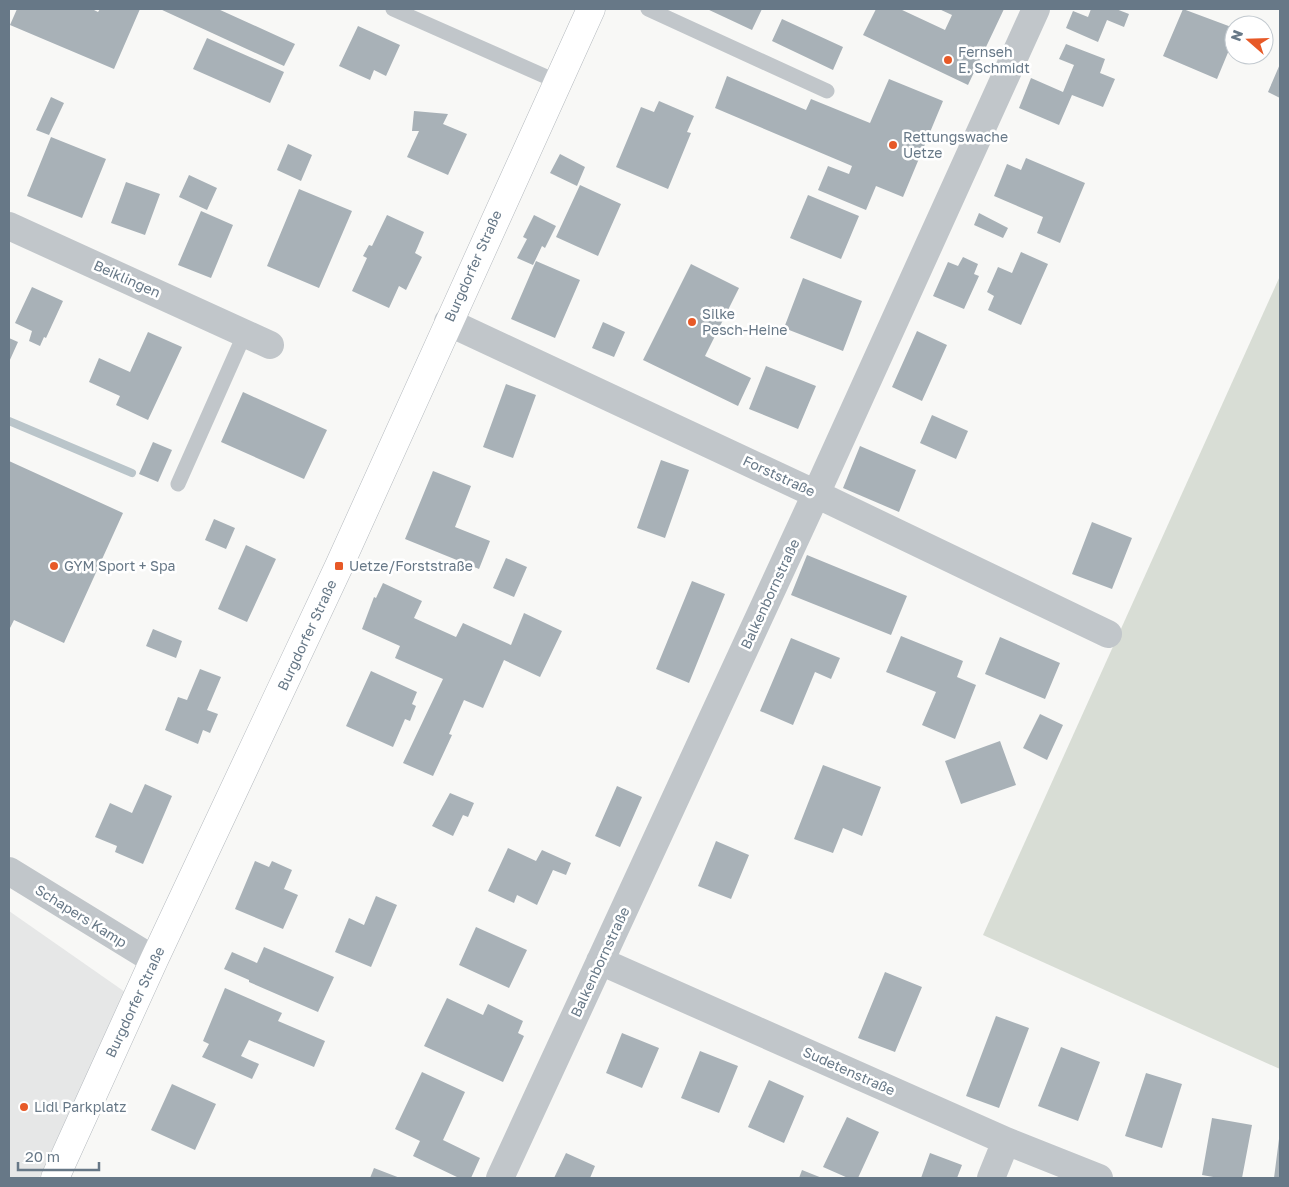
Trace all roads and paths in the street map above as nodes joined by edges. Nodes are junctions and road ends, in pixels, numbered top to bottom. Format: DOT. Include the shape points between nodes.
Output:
graph roads {
  1 [pos="393,9"];
  2 [pos="591,9"];
  3 [pos="648,9"];
  4 [pos="1036,9"];
  5 [pos="558,82"];
  6 [pos="827,91"];
  7 [pos="9,226"];
  8 [pos="448,322"];
  9 [pos="245,333"];
  10 [pos="270,345"];
  11 [pos="178,484"];
  12 [pos="816,494"];
  13 [pos="1108,634"];
  14 [pos="9,871"];
  15 [pos="154,960"];
  16 [pos="600,961"];
  17 [pos="1006,1141"];
  18 [pos="56,1178"];
  19 [pos="500,1178"];
  20 [pos="991,1178"];
  21 [pos="1099,1178"];
  1 -- 5 [label="lane"];
  2 -- 5 [label="main road, Burgdorfer Straße"];
  3 -- 6 [label="lane"];
  4 -- 12 [label="street, Balkenbornstraße"];
  5 -- 8 [label="main road, Burgdorfer Straße"];
  7 -- 9 [label="street, Beiklingen"];
  8 -- 12 [label="street, Forststraße"];
  8 -- 15 [label="main road, Burgdorfer Straße" via="335,575"];
  9 -- 10 [label="street, Beiklingen"];
  9 -- 11 [label="lane"];
  12 -- 13 [label="street, Forststraße"];
  12 -- 16 [label="street, Balkenbornstraße"];
  14 -- 15 [label="street, Schapers Kamp"];
  15 -- 18 [label="main road, Burgdorfer Straße"];
  16 -- 17 [label="street, Sudetenstraße"];
  16 -- 19 [label="street, Balkenbornstraße"];
  17 -- 20 [label="street"];
  17 -- 21 [label="street, Sudetenstraße"];
}
